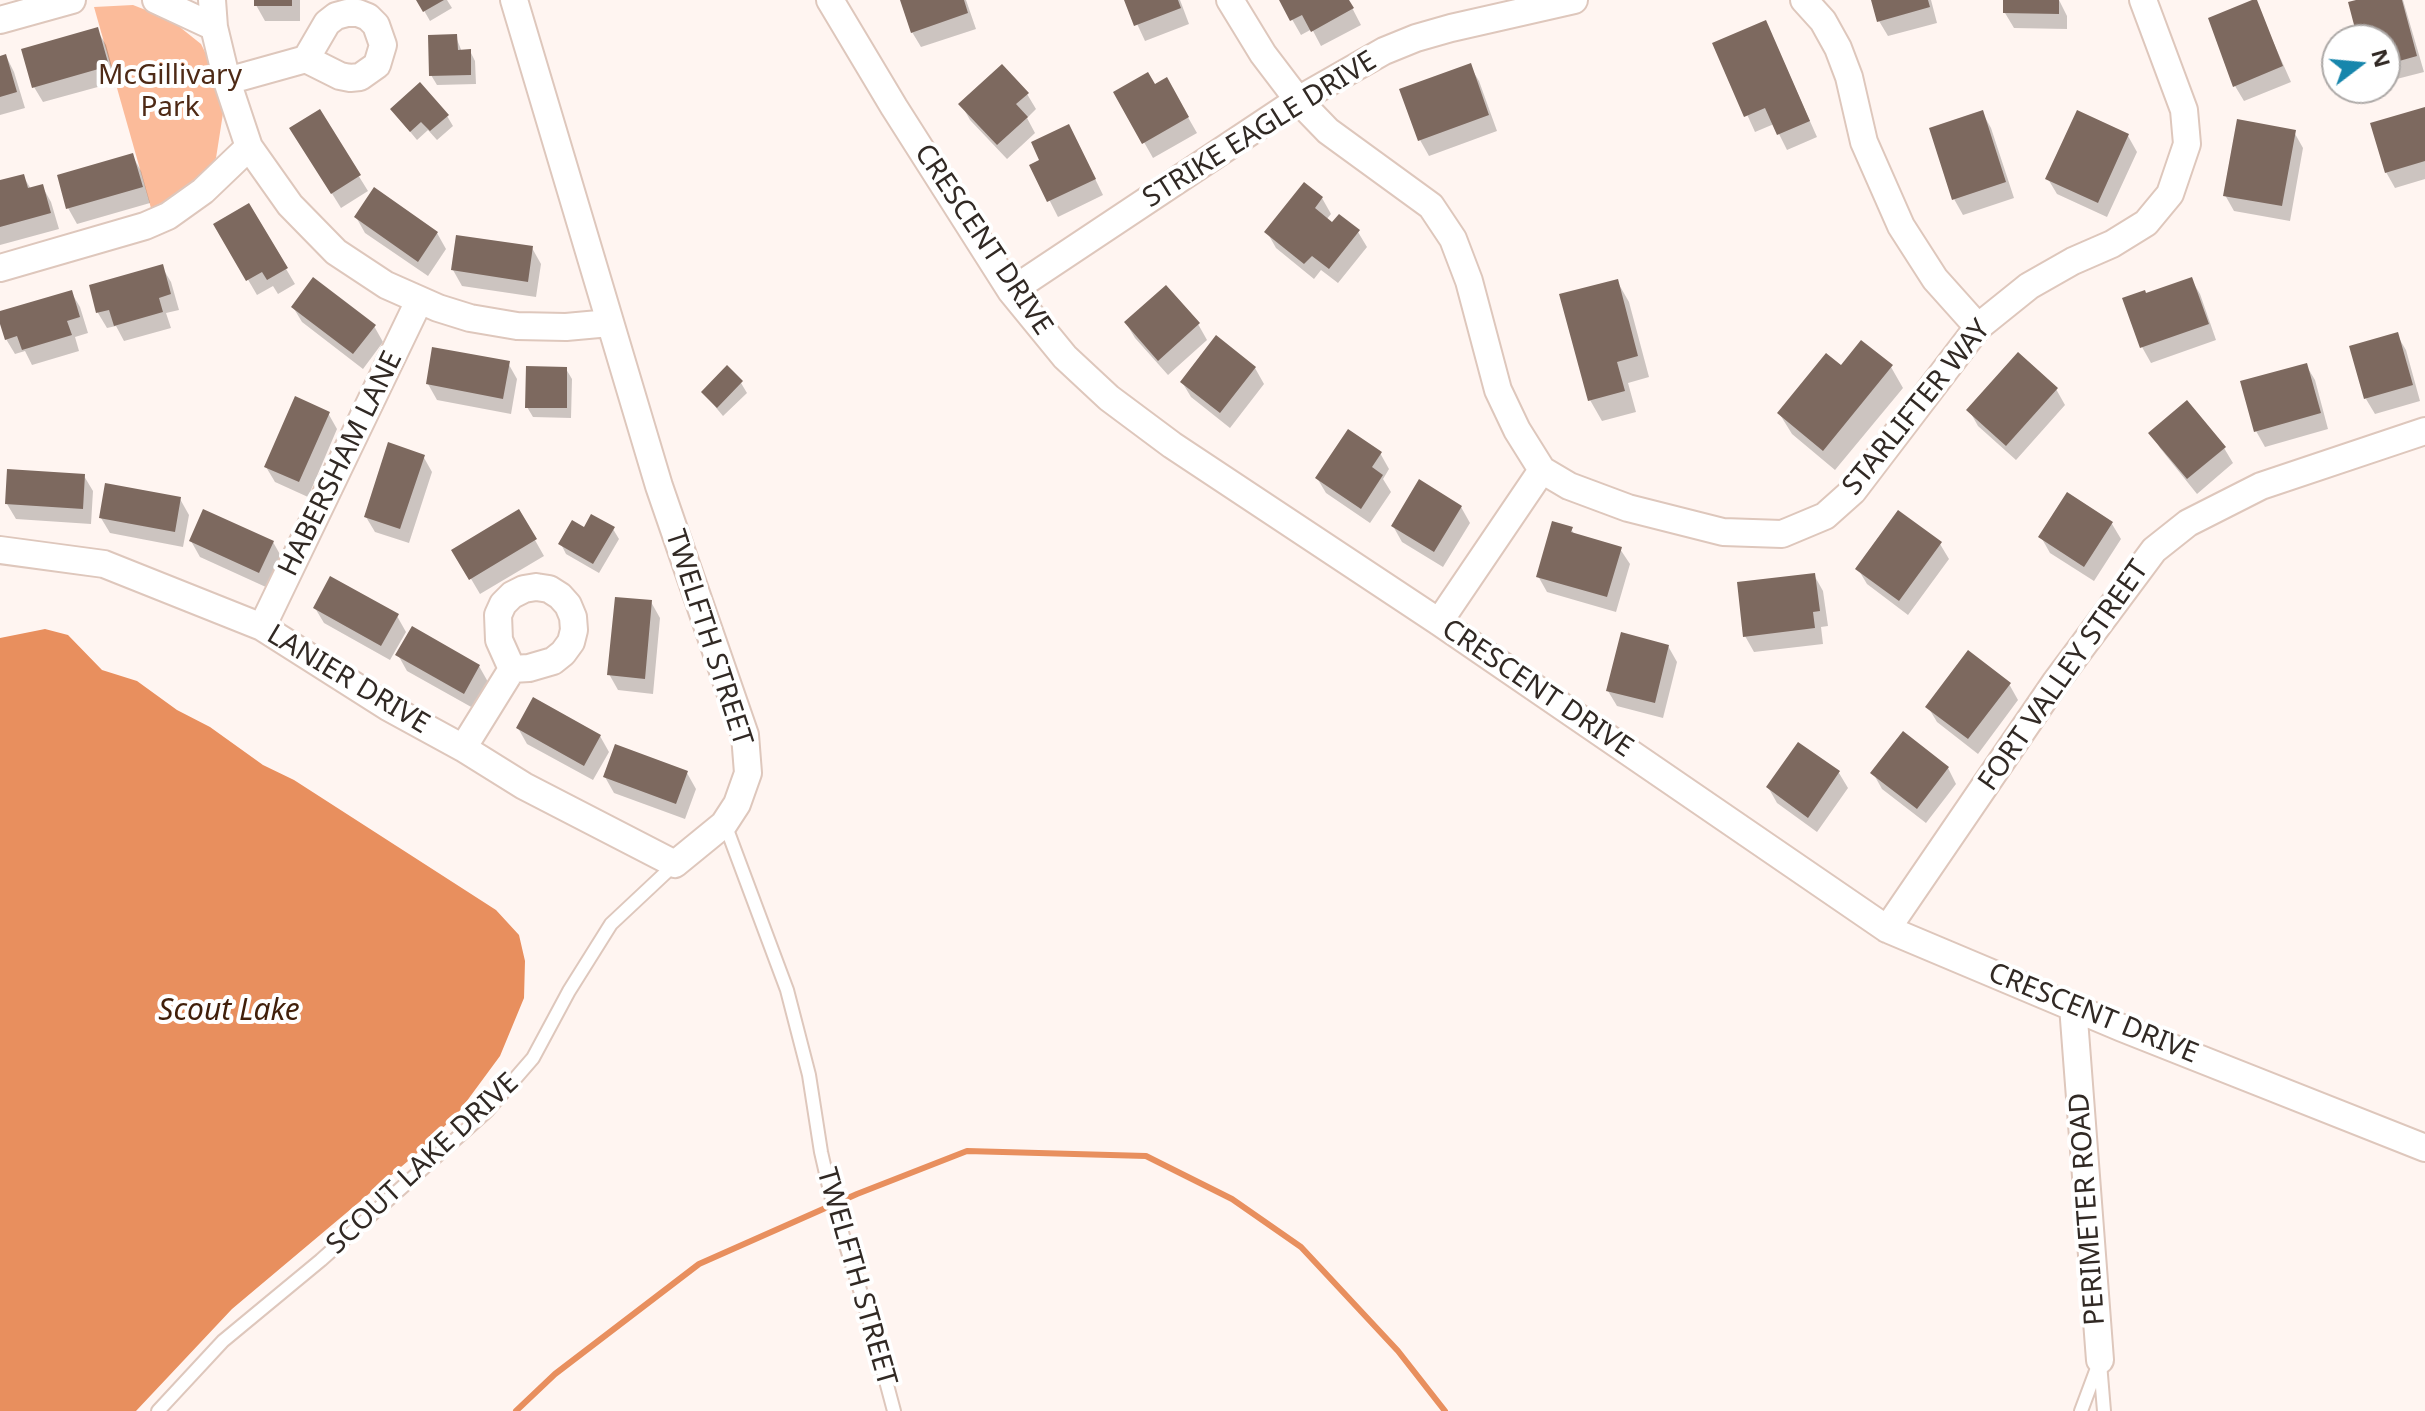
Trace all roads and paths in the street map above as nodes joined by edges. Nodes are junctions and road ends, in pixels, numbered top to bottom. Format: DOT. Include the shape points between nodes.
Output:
graph roads {
  1 [pos="72,0"];
  2 [pos="156,0"];
  3 [pos="212,0"];
  4 [pos="514,0"];
  5 [pos="830,0"];
  6 [pos="1230,0"];
  7 [pos="1574,0"];
  8 [pos="1804,0"];
  9 [pos="2143,0"];
  10 [pos="0,20"];
  11 [pos="214,27"];
  12 [pos="306,59"];
  13 [pos="227,81"];
  14 [pos="1298,100"];
  15 [pos="249,147"];
  16 [pos="0,268"];
  17 [pos="1011,291"];
  18 [pos="419,301"];
  19 [pos="610,323"];
  20 [pos="1978,327"];
  21 [pos="2425,431"];
  22 [pos="1542,470"];
  23 [pos="0,550"];
  24 [pos="1439,622"];
  25 [pos="262,627"];
  26 [pos="512,669"];
  27 [pos="463,748"];
  28 [pos="724,824"];
  29 [pos="675,864"];
  30 [pos="1887,929"];
  31 [pos="2073,1006"];
  32 [pos="2425,1148"];
  33 [pos="2100,1360"];
  34 [pos="158,1411"];
  35 [pos="894,1411"];
  36 [pos="2081,1411"];
  37 [pos="2104,1411"];
  1 -- 10 [label="street"];
  2 -- 11 [label="street"];
  3 -- 11 [label="street"];
  4 -- 19 [label="street, TWELFTH STREET"];
  5 -- 17 [label="street, CRESCENT DRIVE"];
  6 -- 14 [label="street, STARLIFTER WAY"];
  7 -- 14 [label="street, STRIKE EAGLE DRIVE" via="1416,38"];
  8 -- 20 [label="street" via="1838,48 1864,142 1901,226 1935,279"];
  9 -- 20 [label="street, STARLIFTER WAY" via="2184,110 2187,144 2170,194 2146,223 2029,286"];
  11 -- 13 [label="street"];
  12 -- 13 [label="street"];
  13 -- 15 [label="street"];
  14 -- 17 [label="street, STRIKE EAGLE DRIVE"];
  14 -- 22 [label="street, STARLIFTER WAY" via="1328,131 1431,206 1453,239 1498,390"];
  15 -- 16 [label="street" via="168,216"];
  15 -- 18 [label="street" via="290,205 336,252"];
  17 -- 24 [label="street, CRESCENT DRIVE" via="1065,357 1109,398"];
  18 -- 19 [label="street" via="517,326"];
  18 -- 25 [label="street, HABERSHAM LANE"];
  19 -- 28 [label="street, TWELFTH STREET" via="659,486 745,735 748,773"];
  20 -- 22 [label="street, STARLIFTER WAY" via="1853,491 1825,516 1782,534 1723,532 1628,508"];
  21 -- 30 [label="street, FORT VALLEY STREET" via="2261,486 2188,523 2154,550 2055,683"];
  22 -- 24 [label="street"];
  23 -- 25 [label="street, LANIER DRIVE" via="104,564"];
  24 -- 30 [label="street, CRESCENT DRIVE"];
  25 -- 27 [label="street, LANIER DRIVE"];
  26 -- 27 [label="street"];
  27 -- 29 [label="street, LANIER DRIVE" via="524,786"];
  28 -- 29 [label="street, SCOUT LAKE DRIVE"];
  28 -- 35 [label="lane, TWELFTH STREET" via="791,1003 833,1204"];
  29 -- 34 [label="lane, SCOUT LAKE DRIVE" via="611,924 533,1058 487,1111 223,1341"];
  30 -- 31 [label="street, CRESCENT DRIVE"];
  31 -- 32 [label="street, CRESCENT DRIVE"];
  31 -- 33 [label="street, PERIMETER ROAD"];
  33 -- 36 [label="lane"];
  33 -- 37 [label="lane, PERIMETER ROAD"];
}
